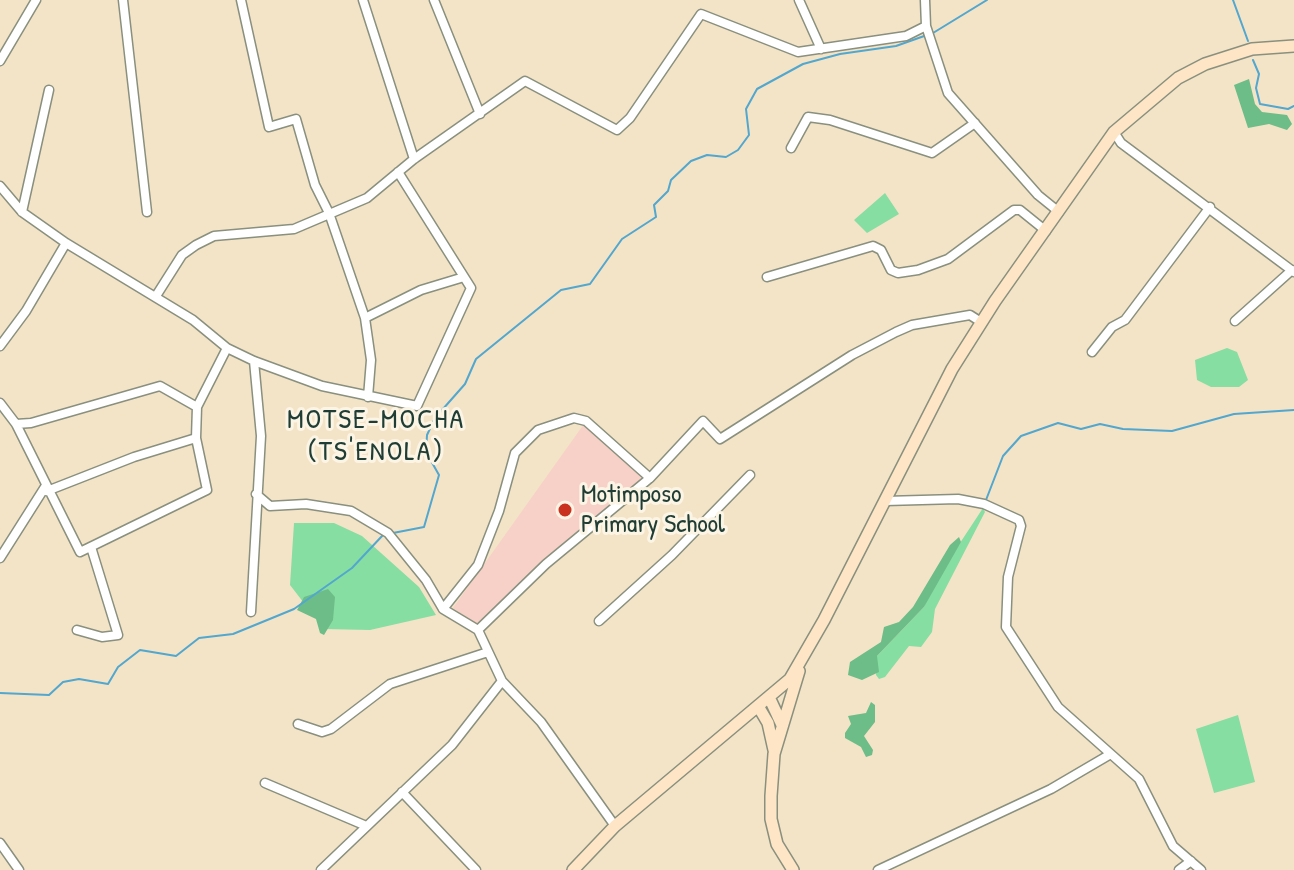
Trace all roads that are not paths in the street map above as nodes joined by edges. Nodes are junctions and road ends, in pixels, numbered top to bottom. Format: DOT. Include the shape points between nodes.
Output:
graph roads {
  1 [pos="36,0"];
  2 [pos="123,0"];
  3 [pos="241,0"];
  4 [pos="363,0"];
  5 [pos="434,0"];
  6 [pos="799,0"];
  7 [pos="925,0"];
  8 [pos="927,28"];
  9 [pos="1294,46"];
  10 [pos="821,49"];
  11 [pos="0,61"];
  12 [pos="49,90"];
  13 [pos="480,114"];
  14 [pos="975,123"];
  15 [pos="1114,132"];
  16 [pos="791,148"];
  17 [pos="414,159"];
  18 [pos="398,172"];
  19 [pos="0,186"];
  20 [pos="1210,207"];
  21 [pos="22,212"];
  22 [pos="147,212"];
  23 [pos="1059,212"];
  24 [pos="329,213"];
  25 [pos="1046,231"];
  26 [pos="66,243"];
  27 [pos="1293,271"];
  28 [pos="464,277"];
  29 [pos="767,277"];
  30 [pos="156,296"];
  31 [pos="365,318"];
  32 [pos="1235,321"];
  33 [pos="981,322"];
  34 [pos="0,346"];
  35 [pos="227,348"];
  36 [pos="1092,352"];
  37 [pos="254,361"];
  38 [pos="368,397"];
  39 [pos="0,403"];
  40 [pos="197,407"];
  41 [pos="16,424"];
  42 [pos="196,438"];
  43 [pos="750,475"];
  44 [pos="650,478"];
  45 [pos="46,489"];
  46 [pos="256,494"];
  47 [pos="885,501"];
  48 [pos="91,547"];
  49 [pos="0,558"];
  50 [pos="443,609"];
  51 [pos="251,612"];
  52 [pos="599,621"];
  53 [pos="77,630"];
  54 [pos="478,630"];
  55 [pos="488,652"];
  56 [pos="802,661"];
  57 [pos="502,681"];
  58 [pos="769,697"];
  59 [pos="758,706"];
  60 [pos="298,724"];
  61 [pos="780,731"];
  62 [pos="774,754"];
  63 [pos="1109,755"];
  64 [pos="265,783"];
  65 [pos="402,792"];
  66 [pos="364,825"];
  67 [pos="615,826"];
  68 [pos="0,843"];
  69 [pos="1191,861"];
  70 [pos="19,870"];
  71 [pos="321,870"];
  72 [pos="476,870"];
  73 [pos="573,870"];
  74 [pos="793,870"];
  75 [pos="878,870"];
  76 [pos="1179,870"];
  77 [pos="1201,870"];
  1 -- 11 [label="street"];
  2 -- 22 [label="street"];
  3 -- 24 [label="street" via="269,127 296,119"];
  4 -- 17 [label="street"];
  5 -- 13 [label="street"];
  6 -- 10 [label="street"];
  7 -- 8 [label="street"];
  8 -- 10 [label="street"];
  8 -- 14 [label="street" via="948,93"];
  9 -- 15 [label="main road" via="1252,49 1205,64 1178,78"];
  10 -- 13 [label="street" via="798,52 701,14 617,130 525,81"];
  12 -- 21 [label="street"];
  13 -- 17 [label="street"];
  14 -- 16 [label="street" via="932,153 808,117"];
  14 -- 23 [label="street"];
  15 -- 20 [label="street" via="1121,143"];
  15 -- 23 [label="main road"];
  17 -- 18 [label="street"];
  18 -- 24 [label="street" via="367,198"];
  18 -- 28 [label="street"];
  19 -- 21 [label="street"];
  20 -- 27 [label="street"];
  20 -- 36 [label="street" via="1125,320 1112,327"];
  21 -- 26 [label="street"];
  23 -- 25 [label="main road"];
  24 -- 30 [label="street" via="294,229 214,236 182,255"];
  24 -- 31 [label="street"];
  25 -- 29 [label="street" via="1014,210 948,259 918,270 891,270 873,246"];
  25 -- 33 [label="main road"];
  26 -- 30 [label="street"];
  26 -- 34 [label="street"];
  27 -- 32 [label="street"];
  28 -- 31 [label="street" via="421,290"];
  28 -- 38 [label="street" via="470,294 417,406"];
  30 -- 35 [label="street"];
  31 -- 38 [label="street" via="371,360"];
  33 -- 44 [label="street" via="970,315 896,332 720,439 703,421"];
  33 -- 47 [label="main road"];
  35 -- 37 [label="street"];
  35 -- 40 [label="street"];
  37 -- 38 [label="street"];
  37 -- 46 [label="street" via="261,420"];
  39 -- 41 [label="street"];
  40 -- 41 [label="street" via="160,386"];
  40 -- 42 [label="street"];
  41 -- 45 [label="street"];
  42 -- 45 [label="street"];
  42 -- 48 [label="street" via="207,490"];
  43 -- 52 [label="street"];
  44 -- 50 [label="street" via="586,421 574,418 538,430 515,453 478,565"];
  44 -- 54 [label="street" via="546,564"];
  45 -- 48 [label="street" via="80,552"];
  45 -- 49 [label="street"];
  46 -- 50 [label="street" via="270,506 306,504 363,515 388,533"];
  46 -- 51 [label="street"];
  47 -- 56 [label="main road"];
  47 -- 63 [label="street" via="958,499 1019,520 1008,577 1006,627 1058,707"];
  48 -- 53 [label="street" via="118,635"];
  50 -- 54 [label="street"];
  54 -- 55 [label="street"];
  55 -- 57 [label="street"];
  55 -- 60 [label="street" via="390,684 331,729 322,732"];
  56 -- 58 [label="main road"];
  56 -- 61 [label="main road"];
  57 -- 65 [label="street" via="452,745"];
  57 -- 67 [label="street" via="541,722"];
  58 -- 59 [label="main road"];
  58 -- 61 [label="main road"];
  59 -- 62 [label="main road" via="768,723"];
  59 -- 67 [label="main road"];
  61 -- 62 [label="main road"];
  62 -- 74 [label="main road" via="771,819 777,844"];
  63 -- 69 [label="street" via="1139,779 1173,846"];
  63 -- 75 [label="street" via="1051,789"];
  64 -- 66 [label="street"];
  65 -- 66 [label="street"];
  65 -- 72 [label="street"];
  66 -- 71 [label="street"];
  67 -- 73 [label="main road"];
  68 -- 70 [label="street"];
  69 -- 76 [label="street"];
  69 -- 77 [label="street"];
}
